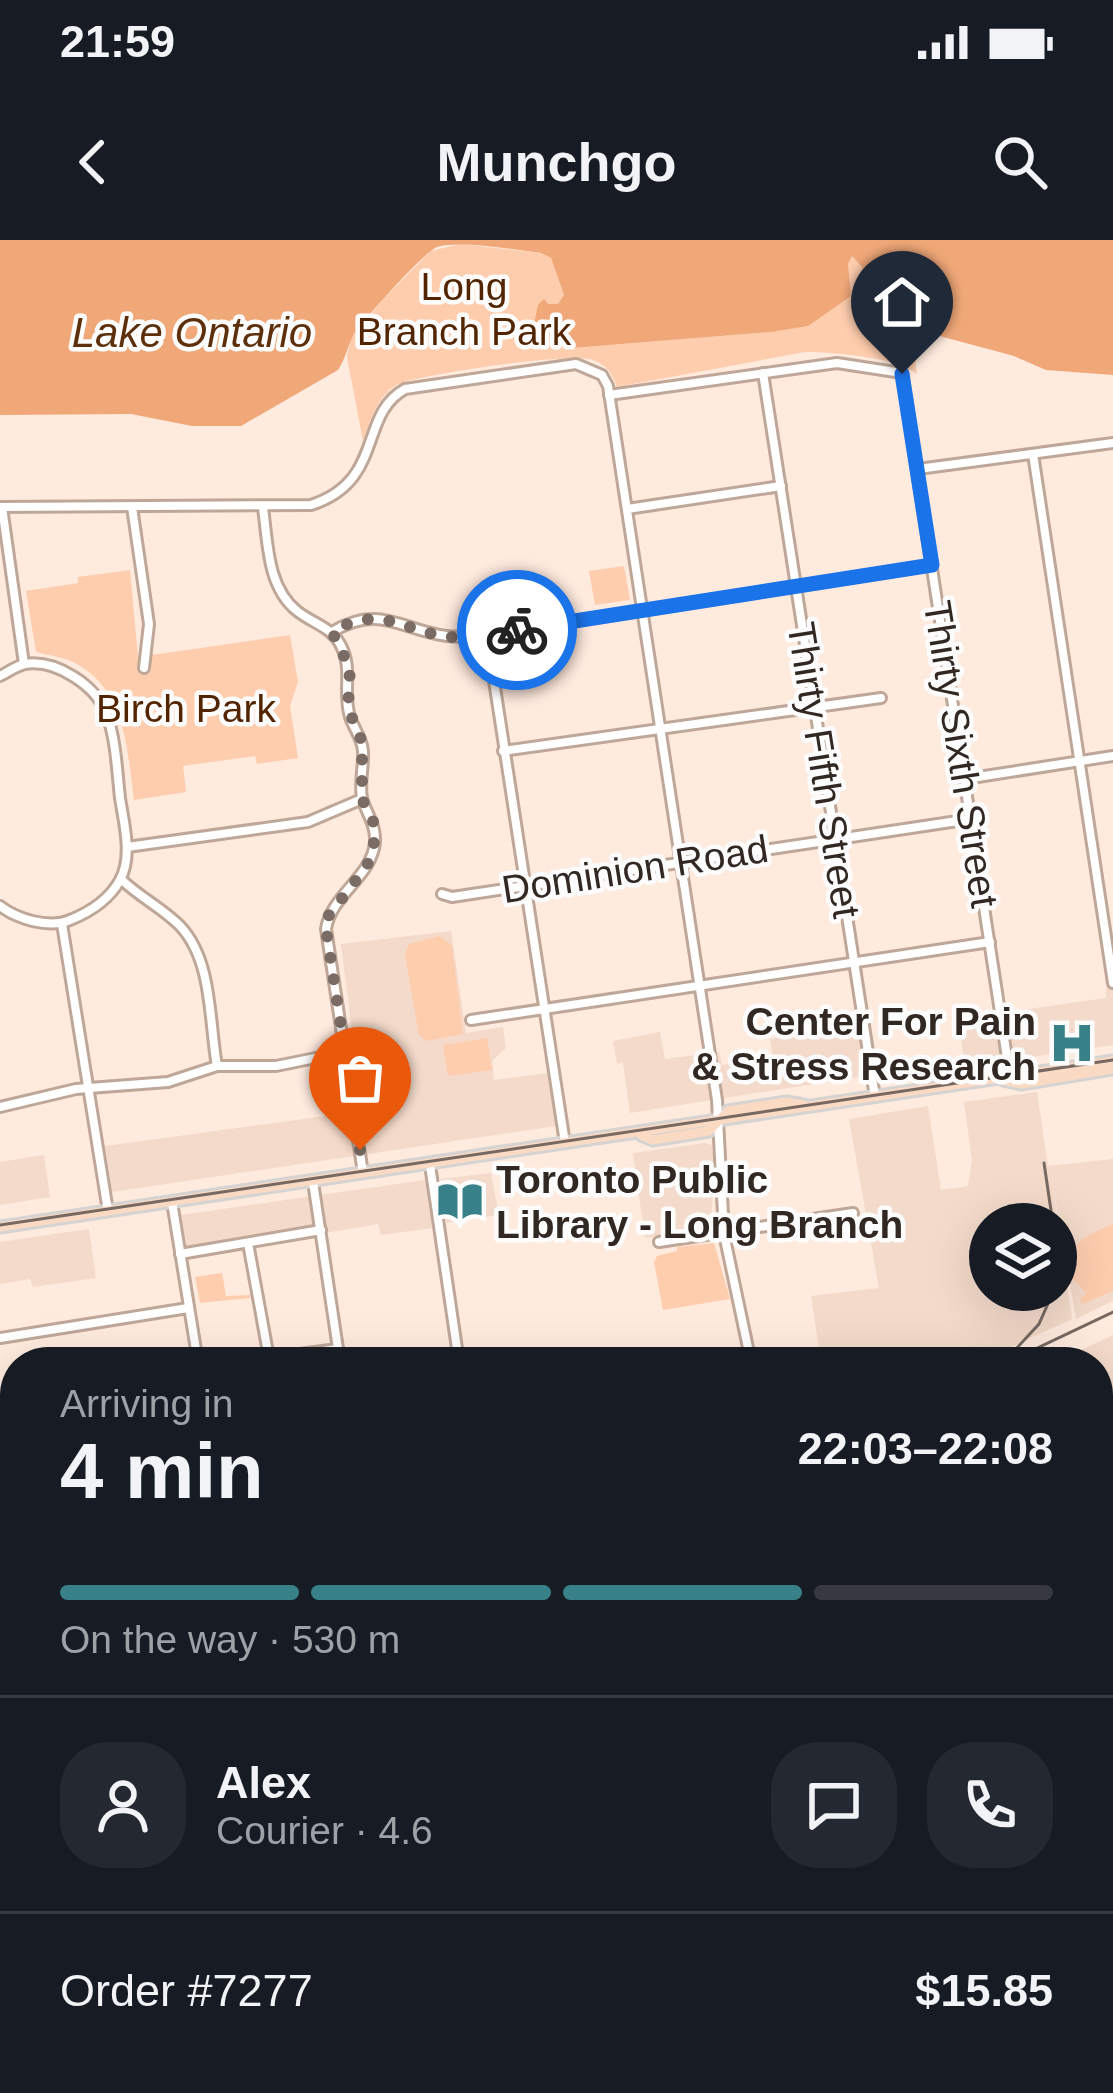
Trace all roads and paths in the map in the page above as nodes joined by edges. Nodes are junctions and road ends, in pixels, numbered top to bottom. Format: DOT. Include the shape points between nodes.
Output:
graph roads {
  1 [pos="764,373"];
  2 [pos="609,395"];
  3 [pos="1113,443"];
  4 [pos="1033,454"];
  5 [pos="918,469"];
  6 [pos="781,486"];
  7 [pos="1,507"];
  8 [pos="132,507"];
  9 [pos="263,508"];
  10 [pos="627,509"];
  11 [pos="932,565"];
  12 [pos="795,585"];
  13 [pos="642,611"];
  14 [pos="332,632"];
  15 [pos="487,635"];
  16 [pos="24,664"];
  17 [pos="144,668"];
  18 [pos="0,676"];
  19 [pos="881,698"];
  20 [pos="815,709"];
  21 [pos="658,728"];
  22 [pos="502,751"];
  23 [pos="1113,756"];
  24 [pos="1079,761"];
  25 [pos="965,779"];
  26 [pos="362,799"];
  27 [pos="971,819"];
  28 [pos="835,838"];
  29 [pos="127,847"];
  30 [pos="680,860"];
  31 [pos="121,879"];
  32 [pos="525,885"];
  33 [pos="442,894"];
  34 [pos="2,912"];
  35 [pos="62,924"];
  36 [pos="990,942"];
  37 [pos="854,963"];
  38 [pos="1113,983"];
  39 [pos="698,985"];
  40 [pos="542,1009"];
  41 [pos="471,1020"];
  42 [pos="345,1052"];
  43 [pos="1113,1065"];
  44 [pos="217,1066"];
  45 [pos="1004,1077"];
  46 [pos="87,1088"];
  47 [pos="875,1096"];
  48 [pos="0,1107"];
  49 [pos="719,1120"];
  50 [pos="565,1144"];
  51 [pos="430,1165"];
  52 [pos="363,1174"];
  53 [pos="313,1182"];
  54 [pos="172,1202"];
  55 [pos="108,1211"];
  56 [pos="853,1213"];
  57 [pos="0,1227"];
  58 [pos="321,1231"];
  59 [pos="724,1234"];
  60 [pos="658,1241"];
  61 [pos="248,1244"];
  62 [pos="180,1253"];
  63 [pos="188,1308"];
  64 [pos="0,1338"];
  65 [pos="195,1347"];
  66 [pos="267,1347"];
  67 [pos="338,1347"];
  68 [pos="457,1347"];
  69 [pos="748,1347"];
  1 -- 2 [label="street"];
  1 -- 5 [label="street, Thirty Sixth Street" via="837,363 889,369 904,379"];
  1 -- 6 [label="street, Thirty Fifth Street"];
  2 -- 9 [label="street" via="598,371 576,364 405,389 387,405 346,486 311,505"];
  2 -- 10 [label="street"];
  3 -- 4 [label="street"];
  4 -- 5 [label="street"];
  4 -- 24 [label="street"];
  5 -- 11 [label="street, Thirty Sixth Street"];
  6 -- 10 [label="street"];
  6 -- 12 [label="street, Thirty Fifth Street"];
  7 -- 8 [label="street"];
  7 -- 16 [label="street"];
  8 -- 9 [label="street"];
  8 -- 17 [label="street" via="149,624"];
  9 -- 14 [label="street" via="279,590"];
  10 -- 13 [label="street"];
  11 -- 12 [label="street"];
  11 -- 25 [label="street, Thirty Sixth Street"];
  12 -- 13 [label="street"];
  12 -- 20 [label="street, Thirty Fifth Street"];
  13 -- 15 [label="street"];
  13 -- 21 [label="street"];
  14 -- 15 [label="street" via="388,619 444,636"];
  14 -- 26 [label="street" via="350,668"];
  15 -- 22 [label="street"];
  16 -- 18 [label="street"];
  16 -- 29 [label="street" via="65,672 103,706"];
  19 -- 20 [label="street"];
  20 -- 21 [label="street"];
  20 -- 28 [label="street, Thirty Fifth Street"];
  21 -- 22 [label="street"];
  21 -- 30 [label="street"];
  22 -- 32 [label="street"];
  23 -- 24 [label="street"];
  24 -- 25 [label="street"];
  24 -- 38 [label="street"];
  25 -- 27 [label="street, Thirty Sixth Street"];
  26 -- 29 [label="street" via="308,822"];
  26 -- 42 [label="street" via="374,848 326,929"];
  27 -- 28 [label="street, Dominion Road"];
  27 -- 36 [label="street, Thirty Sixth Street"];
  28 -- 30 [label="street, Dominion Road"];
  28 -- 37 [label="street, Thirty Fifth Street"];
  29 -- 31 [label="street"];
  30 -- 32 [label="street, Dominion Road"];
  30 -- 39 [label="street"];
  31 -- 35 [label="street" via="97,907"];
  31 -- 44 [label="street" via="177,922 199,955"];
  32 -- 33 [label="street, Dominion Road"];
  32 -- 40 [label="street"];
  34 -- 35 [label="street"];
  35 -- 46 [label="street"];
  36 -- 37 [label="street"];
  36 -- 45 [label="street, Thirty Sixth Street"];
  37 -- 39 [label="street"];
  37 -- 47 [label="street, Thirty Fifth Street"];
  39 -- 40 [label="street"];
  39 -- 49 [label="street"];
  40 -- 41 [label="street"];
  40 -- 50 [label="street"];
  42 -- 44 [label="street" via="276,1066"];
  42 -- 52 [label="street"];
  43 -- 45 [label="main road" via="1021,1084"];
  44 -- 46 [label="street" via="168,1082"];
  45 -- 47 [label="main road"];
  46 -- 48 [label="street"];
  46 -- 55 [label="street"];
  47 -- 49 [label="main road" via="766,1105"];
  49 -- 50 [label="main road" via="710,1131 653,1140 635,1134"];
  49 -- 59 [label="street"];
  50 -- 51 [label="main road"];
  51 -- 52 [label="main road"];
  51 -- 68 [label="street"];
  52 -- 53 [label="main road"];
  53 -- 54 [label="main road"];
  53 -- 58 [label="street"];
  54 -- 55 [label="main road"];
  54 -- 62 [label="street"];
  55 -- 57 [label="main road"];
  56 -- 59 [label="street"];
  58 -- 61 [label="street"];
  58 -- 67 [label="street"];
  59 -- 60 [label="street"];
  59 -- 69 [label="street"];
  61 -- 62 [label="street"];
  61 -- 66 [label="street"];
  62 -- 63 [label="street"];
  63 -- 64 [label="street"];
  63 -- 65 [label="street"];
}
